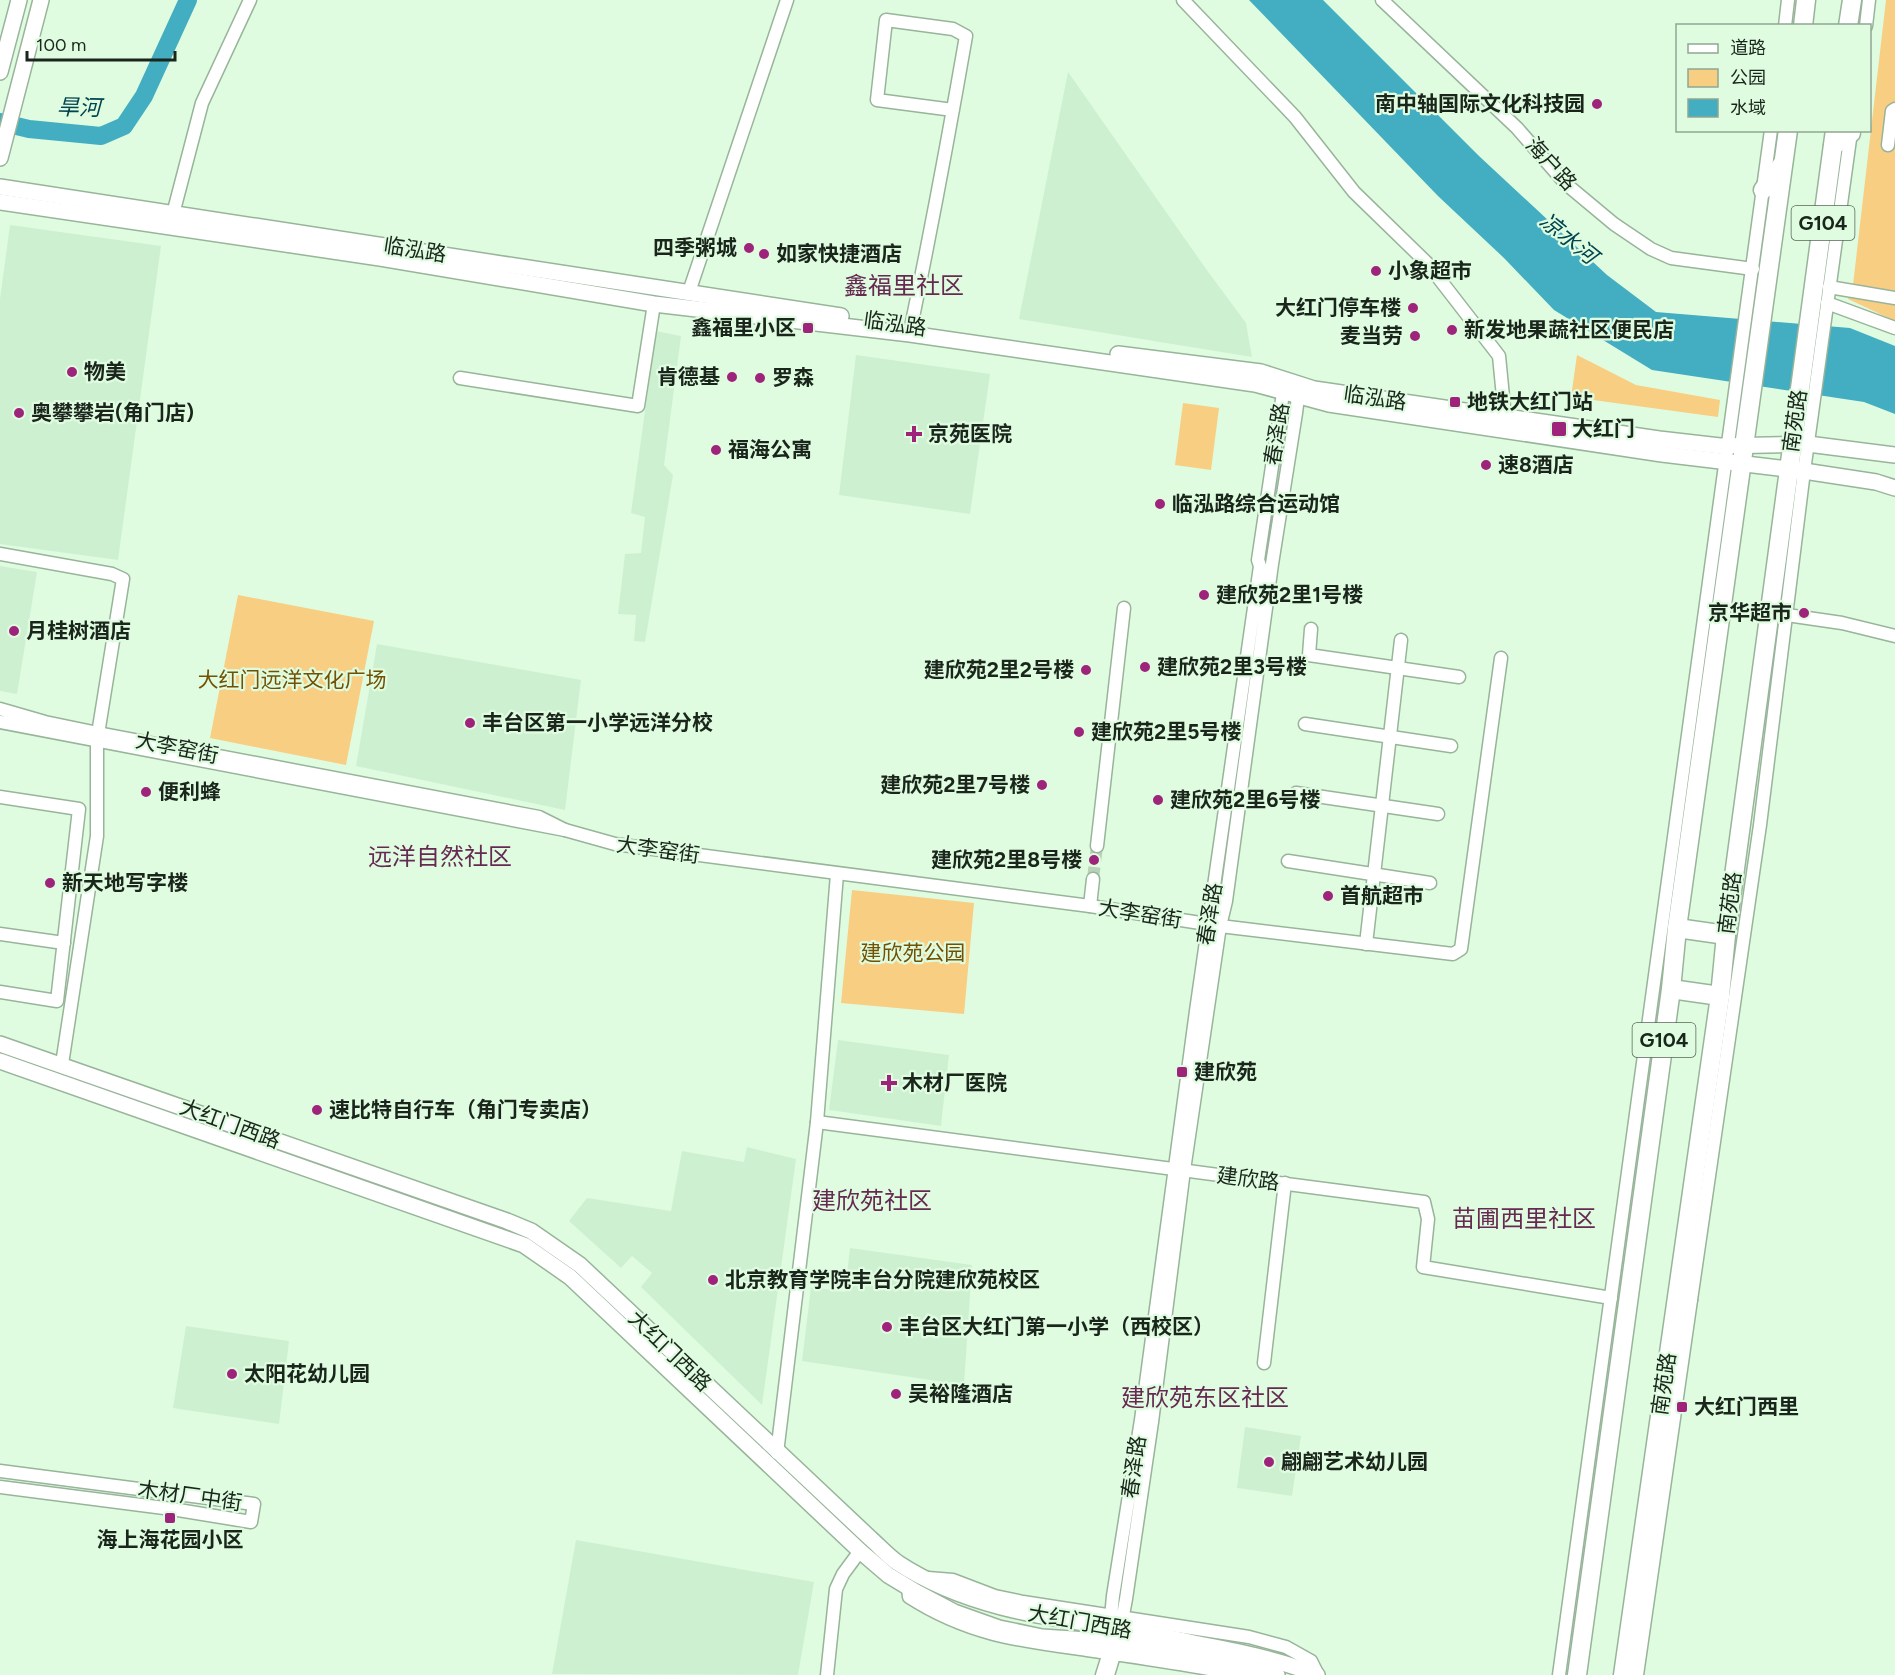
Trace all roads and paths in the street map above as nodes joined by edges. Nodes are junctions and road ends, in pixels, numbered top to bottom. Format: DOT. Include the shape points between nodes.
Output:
graph roads {
  1 [pos="19,0"];
  2 [pos="41,0"];
  3 [pos="250,0"];
  4 [pos="787,0"];
  5 [pos="1183,0"];
  6 [pos="1382,0"];
  7 [pos="1788,0"];
  8 [pos="1806,0"];
  9 [pos="1852,0"];
  10 [pos="1869,0"];
  11 [pos="1785,24"];
  12 [pos="1803,24"];
  13 [pos="1848,24"];
  14 [pos="1866,24"];
  15 [pos="0,72"];
  16 [pos="1895,109"];
  17 [pos="953,110"];
  18 [pos="1771,132"];
  19 [pos="1788,132"];
  20 [pos="1842,135"];
  21 [pos="1888,145"];
  22 [pos="0,158"];
  23 [pos="1784,162"];
  24 [pos="0,187"];
  25 [pos="1763,190"];
  26 [pos="1827,194"];
  27 [pos="0,202"];
  28 [pos="1840,210"];
  29 [pos="172,214"];
  30 [pos="1757,239"];
  31 [pos="1772,253"];
  32 [pos="1753,269"];
  33 [pos="1828,288"];
  34 [pos="689,292"];
  35 [pos="1895,298"];
  36 [pos="1827,303"];
  37 [pos="654,304"];
  38 [pos="1756,307"];
  39 [pos="1818,317"];
  40 [pos="911,327"];
  41 [pos="1895,328"];
  42 [pos="460,378"];
  43 [pos="1292,391"];
  44 [pos="1505,417"];
  45 [pos="1800,445"];
  46 [pos="1736,454"];
  47 [pos="1892,455"];
  48 [pos="1796,470"];
  49 [pos="1895,488"];
  50 [pos="0,554"];
  51 [pos="1124,608"];
  52 [pos="1787,615"];
  53 [pos="1311,629"];
  54 [pos="1895,636"];
  55 [pos="1401,640"];
  56 [pos="1501,658"];
  57 [pos="1398,668"];
  58 [pos="1458,677"];
  59 [pos="0,709"];
  60 [pos="0,722"];
  61 [pos="1305,724"];
  62 [pos="97,736"];
  63 [pos="1390,737"];
  64 [pos="1451,746"];
  65 [pos="1296,793"];
  66 [pos="0,797"];
  67 [pos="1382,806"];
  68 [pos="1438,814"];
  69 [pos="78,833"];
  70 [pos="97,836"];
  71 [pos="1097,846"];
  72 [pos="1288,861"];
  73 [pos="837,874"];
  74 [pos="1374,875"];
  75 [pos="1093,879"];
  76 [pos="1430,883"];
  77 [pos="1090,906"];
  78 [pos="1214,925"];
  79 [pos="1677,928"];
  80 [pos="0,934"];
  81 [pos="1726,935"];
  82 [pos="64,943"];
  83 [pos="1366,944"];
  84 [pos="1671,989"];
  85 [pos="0,992"];
  86 [pos="1720,996"];
  87 [pos="0,1044"];
  88 [pos="0,1061"];
  89 [pos="62,1065"];
  90 [pos="817,1122"];
  91 [pos="1179,1169"];
  92 [pos="1285,1183"];
  93 [pos="1681,1271"];
  94 [pos="1611,1298"];
  95 [pos="1691,1300"];
  96 [pos="1264,1363"];
  97 [pos="777,1452"];
  98 [pos="0,1472"];
  99 [pos="0,1487"];
  100 [pos="860,1551"];
  101 [pos="1653,1561"];
  102 [pos="1631,1610"];
  103 [pos="1114,1635"];
  104 [pos="827,1675"];
  105 [pos="1102,1675"];
  106 [pos="1108,1675"];
  107 [pos="1242,1675"];
  108 [pos="1277,1675"];
  109 [pos="1318,1675"];
  110 [pos="1559,1675"];
  111 [pos="1577,1675"];
  112 [pos="1623,1675"];
  113 [pos="1637,1675"];
  1 -- 15 [label="main road"];
  2 -- 22 [label="main road"];
  3 -- 29 [label="street" via="202,103"];
  4 -- 34 [label="street"];
  5 -- 44 [label="street" via="1295,117 1354,192 1434,272 1498,356"];
  6 -- 32 [label="street, 海户路" via="1517,128 1566,184 1614,224 1671,258"];
  7 -- 11 [label="street"];
  8 -- 12 [label="highway"];
  9 -- 13 [label="highway"];
  10 -- 14 [label="street"];
  16 -- 21 [label="street"];
  17 -- 17 [label="street" via="966,36 953,29 886,20 877,100"];
  17 -- 40 [label="street"];
  18 -- 25 [label="street"];
  19 -- 23 [label="highway, G104"];
  20 -- 26 [label="highway, 南苑路 / G104"];
  20 -- 28 [label="street"];
  23 -- 25 [label="highway"];
  23 -- 31 [label="highway, G104"];
  24 -- 29 [label="main road, 临泓路"];
  25 -- 30 [label="street"];
  26 -- 28 [label="highway"];
  26 -- 39 [label="highway, 南苑路 / G104"];
  27 -- 37 [label="main road, 临泓路" via="380,258"];
  28 -- 33 [label="street"];
  29 -- 34 [label="main road, 临泓路"];
  30 -- 31 [label="highway"];
  30 -- 32 [label="street"];
  31 -- 38 [label="highway, G104"];
  32 -- 38 [label="street"];
  33 -- 35 [label="street"];
  33 -- 36 [label="street"];
  34 -- 40 [label="main road, 临泓路"];
  36 -- 39 [label="street"];
  36 -- 41 [label="street"];
  37 -- 42 [label="street" via="638,406"];
  37 -- 43 [label="main road, 临泓路" via="910,334"];
  38 -- 46 [label="highway, G104"];
  39 -- 45 [label="highway, 南苑路 / G104"];
  40 -- 43 [label="main road, 临泓路" via="1260,372"];
  43 -- 44 [label="main road, 临泓路" via="1314,389"];
  43 -- 46 [label="main road, 临泓路" via="1329,404"];
  43 -- 78 [label="street, 春泽路" via="1226,901"];
  44 -- 46 [label="main road, 临泓路" via="1720,446"];
  45 -- 46 [label="main road, 临泓路"];
  45 -- 47 [label="main road, 临泓路"];
  45 -- 48 [label="highway, 南苑路 / G104"];
  46 -- 48 [label="main road, 临泓路"];
  46 -- 79 [label="highway, G104"];
  46 -- 94 [label="street"];
  48 -- 49 [label="main road, 临泓路"];
  48 -- 52 [label="street"];
  48 -- 81 [label="highway, 南苑路 / G104"];
  50 -- 62 [label="street" via="123,579"];
  51 -- 71 [label="street"];
  52 -- 54 [label="street"];
  52 -- 95 [label="street" via="1742,962"];
  53 -- 57 [label="street" via="1308,656"];
  55 -- 57 [label="street"];
  56 -- 83 [label="street, 大李窑街" via="1461,949 1453,954"];
  57 -- 58 [label="street"];
  57 -- 63 [label="street"];
  59 -- 62 [label="street, 大李窑街"];
  60 -- 62 [label="street, 大李窑街"];
  61 -- 63 [label="street"];
  62 -- 70 [label="street"];
  62 -- 73 [label="street, 大李窑街" via="564,830 615,844"];
  63 -- 64 [label="street"];
  63 -- 67 [label="street"];
  65 -- 67 [label="street"];
  66 -- 69 [label="street" via="80,809"];
  67 -- 68 [label="street"];
  67 -- 74 [label="street"];
  69 -- 70 [label="street"];
  69 -- 82 [label="street"];
  70 -- 89 [label="street"];
  72 -- 74 [label="street"];
  73 -- 77 [label="street, 大李窑街"];
  73 -- 90 [label="street"];
  74 -- 76 [label="street"];
  74 -- 83 [label="street"];
  75 -- 77 [label="street"];
  77 -- 78 [label="street, 大李窑街"];
  78 -- 83 [label="street, 大李窑街"];
  78 -- 91 [label="street, 春泽路"];
  79 -- 81 [label="highway"];
  79 -- 84 [label="highway, G104"];
  80 -- 82 [label="street"];
  81 -- 86 [label="highway, 南苑路 / G104"];
  82 -- 85 [label="street" via="57,1001"];
  84 -- 86 [label="highway"];
  84 -- 111 [label="highway, G104"];
  86 -- 93 [label="highway, 南苑路 / G104"];
  87 -- 89 [label="main road, 大红门西路"];
  88 -- 100 [label="main road, 大红门西路" via="524,1245 570,1277"];
  89 -- 97 [label="main road, 大红门西路" via="531,1231 580,1265"];
  90 -- 91 [label="street, 建欣路"];
  90 -- 97 [label="street"];
  91 -- 92 [label="street, 建欣路"];
  91 -- 103 [label="street, 春泽路" via="1152,1422"];
  92 -- 94 [label="street, 建欣路" via="1424,1202 1428,1219 1423,1267"];
  92 -- 96 [label="street"];
  93 -- 95 [label="street"];
  93 -- 102 [label="highway, 南苑路 / G104"];
  94 -- 110 [label="street"];
  95 -- 101 [label="street"];
  97 -- 103 [label="main road, 大红门西路" via="898,1562 926,1578 1004,1608"];
  98 -- 99 [label="street, 木材厂中街" via="254,1504 251,1522"];
  100 -- 103 [label="main road, 大红门西路" via="908,1587 1003,1633 1042,1637"];
  100 -- 104 [label="street" via="836,1589"];
  101 -- 102 [label="street"];
  101 -- 113 [label="street"];
  102 -- 112 [label="highway, 南苑路 / G104"];
  103 -- 105 [label="street, 春泽路"];
  103 -- 106 [label="street, 春泽路"];
  103 -- 107 [label="street"];
  103 -- 108 [label="main road, 大红门西路"];
  103 -- 109 [label="main road, 大红门西路" via="1269,1659"];
}
